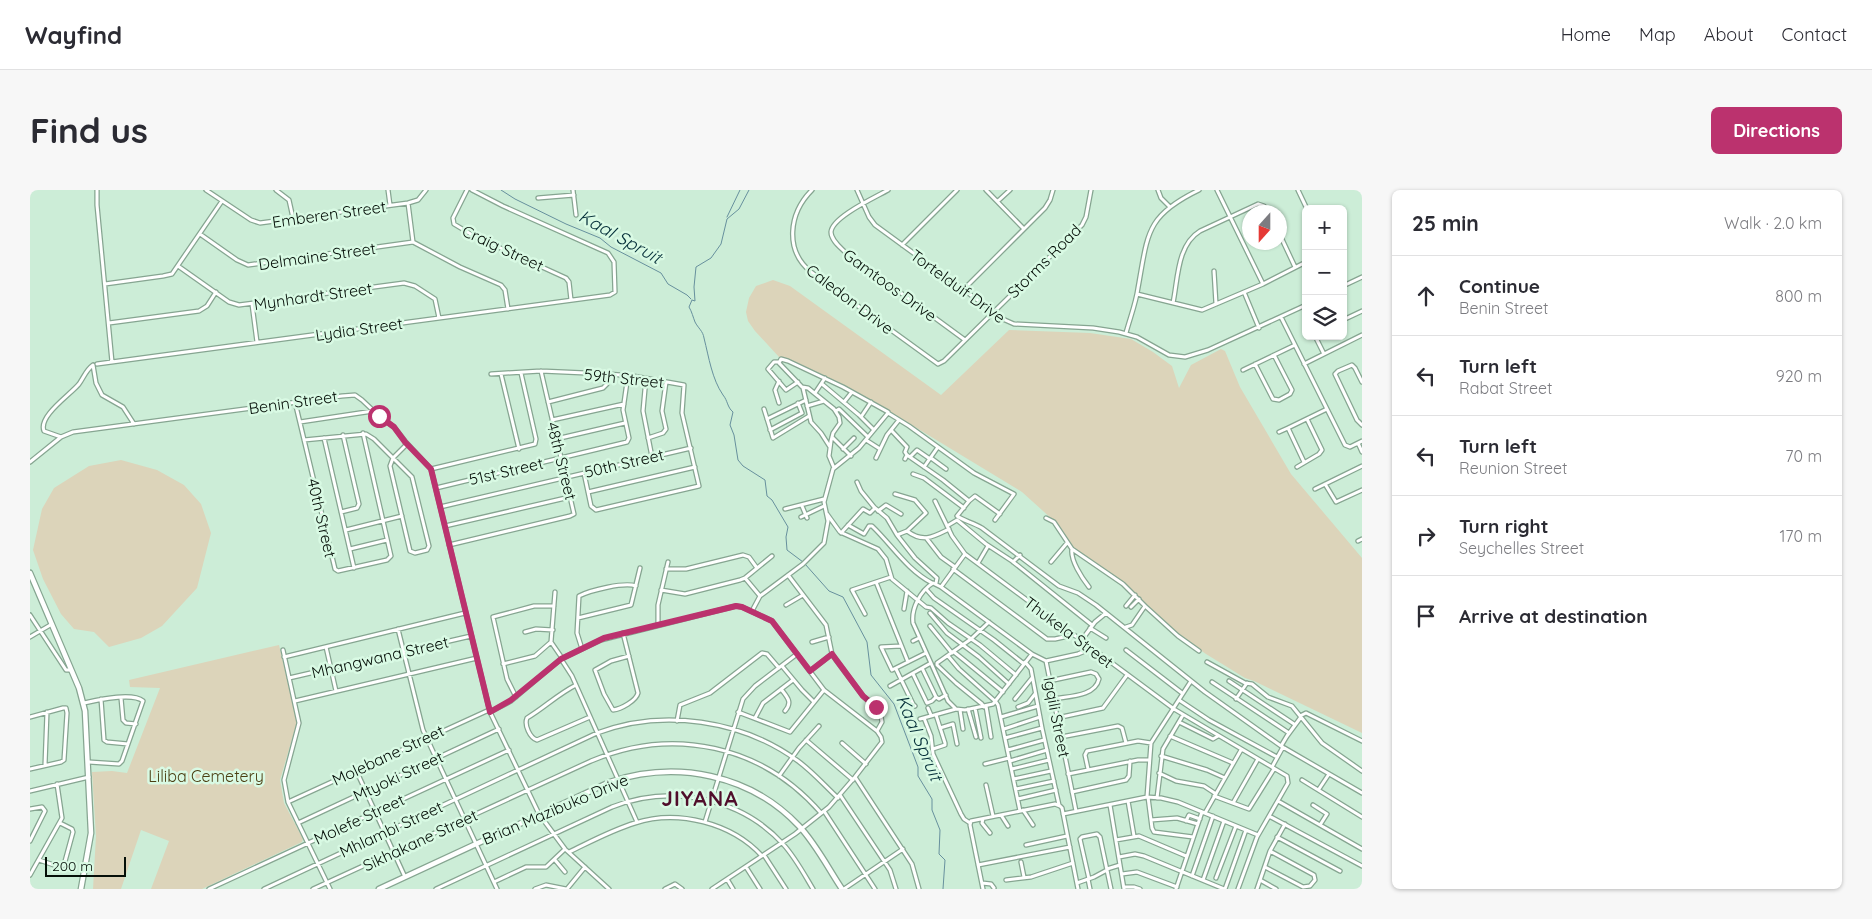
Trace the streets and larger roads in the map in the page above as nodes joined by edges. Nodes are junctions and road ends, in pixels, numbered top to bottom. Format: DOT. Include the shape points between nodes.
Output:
graph roads {
  1 [pos="97,190"];
  2 [pos="206,190"];
  3 [pos="276,190"];
  4 [pos="388,190"];
  5 [pos="426,190"];
  6 [pos="467,190"];
  7 [pos="472,190"];
  8 [pos="573,190"];
  9 [pos="812,190"];
  10 [pos="857,190"];
  11 [pos="888,190"];
  12 [pos="957,190"];
  13 [pos="986,190"];
  14 [pos="1010,190"];
  15 [pos="1053,190"];
  16 [pos="1091,190"];
  17 [pos="1158,190"];
  18 [pos="1199,190"];
  19 [pos="1217,190"];
  20 [pos="1298,190"];
  21 [pos="574,195"];
  22 [pos="538,198"];
  23 [pos="222,201"];
  24 [pos="998,201"];
  25 [pos="408,203"];
  26 [pos="863,204"];
  27 [pos="390,205"];
  28 [pos="1305,205"];
  29 [pos="1169,206"];
  30 [pos="1242,212"];
  31 [pos="576,214"];
  32 [pos="1230,217"];
  33 [pos="293,218"];
  34 [pos="1024,229"];
  35 [pos="200,234"];
  36 [pos="413,242"];
  37 [pos="902,245"];
  38 [pos="1287,250"];
  39 [pos="1302,264"];
  40 [pos="178,266"];
  41 [pos="1295,267"];
  42 [pos="1214,271"];
  43 [pos="1362,277"];
  44 [pos="1347,283"];
  45 [pos="105,284"];
  46 [pos="1263,284"];
  47 [pos="963,290"];
  48 [pos="216,292"];
  49 [pos="1244,292"];
  50 [pos="1137,294"];
  51 [pos="571,300"];
  52 [pos="1174,303"];
  53 [pos="252,304"];
  54 [pos="1216,304"];
  55 [pos="1302,307"];
  56 [pos="508,309"];
  57 [pos="1362,311"];
  58 [pos="994,312"];
  59 [pos="1281,317"];
  60 [pos="439,318"];
  61 [pos="1347,318"];
  62 [pos="109,322"];
  63 [pos="1259,328"];
  64 [pos="1126,333"];
  65 [pos="1362,335"];
  66 [pos="965,340"];
  67 [pos="1317,340"];
  68 [pos="257,342"];
  69 [pos="1295,345"];
  70 [pos="1324,354"];
  71 [pos="1274,355"];
  72 [pos="112,362"];
  73 [pos="779,362"];
  74 [pos="938,364"];
  75 [pos="1255,364"];
  76 [pos="1304,364"];
  77 [pos="96,365"];
  78 [pos="1243,370"];
  79 [pos="540,371"];
  80 [pos="521,373"];
  81 [pos="492,374"];
  82 [pos="501,374"];
  83 [pos="608,374"];
  84 [pos="628,375"];
  85 [pos="646,378"];
  86 [pos="824,378"];
  87 [pos="779,381"];
  88 [pos="666,382"];
  89 [pos="798,382"];
  90 [pos="1362,382"];
  91 [pos="822,384"];
  92 [pos="803,388"];
  93 [pos="852,392"];
  94 [pos="815,394"];
  95 [pos="806,400"];
  96 [pos="824,401"];
  97 [pos="295,402"];
  98 [pos="548,402"];
  99 [pos="844,402"];
  100 [pos="871,402"];
  101 [pos="779,403"];
  102 [pos="798,403"];
  103 [pos="624,404"];
  104 [pos="808,406"];
  105 [pos="764,409"];
  106 [pos="1327,409"];
  107 [pos="373,411"];
  108 [pos="836,411"];
  109 [pos="888,413"];
  110 [pos="810,416"];
  111 [pos="861,417"];
  112 [pos="767,419"];
  113 [pos="1307,419"];
  114 [pos="552,420"];
  115 [pos="899,420"];
  116 [pos="300,422"];
  117 [pos="625,423"];
  118 [pos="134,424"];
  119 [pos="1360,424"];
  120 [pos="770,430"];
  121 [pos="874,430"];
  122 [pos="891,430"];
  123 [pos="1288,430"];
  124 [pos="1280,432"];
  125 [pos="363,433"];
  126 [pos="343,435"];
  127 [pos="62,437"];
  128 [pos="832,437"];
  129 [pos="324,438"];
  130 [pos="648,438"];
  131 [pos="854,438"];
  132 [pos="556,439"];
  133 [pos="867,439"];
  134 [pos="304,440"];
  135 [pos="1362,441"];
  136 [pos="407,444"];
  137 [pos="1358,444"];
  138 [pos="938,447"];
  139 [pos="691,448"];
  140 [pos="830,448"];
  141 [pos="518,449"];
  142 [pos="843,449"];
  143 [pos="880,449"];
  144 [pos="1362,452"];
  145 [pos="851,456"];
  146 [pos="652,457"];
  147 [pos="907,457"];
  148 [pos="393,458"];
  149 [pos="560,458"];
  150 [pos="876,458"];
  151 [pos="930,458"];
  152 [pos="30,462"];
  153 [pos="1304,462"];
  154 [pos="1362,466"];
  155 [pos="695,467"];
  156 [pos="924,467"];
  157 [pos="1297,467"];
  158 [pos="834,468"];
  159 [pos="431,469"];
  160 [pos="946,469"];
  161 [pos="584,473"];
  162 [pos="914,474"];
  163 [pos="565,477"];
  164 [pos="858,482"];
  165 [pos="1325,484"];
  166 [pos="436,488"];
  167 [pos="1315,489"];
  168 [pos="1362,490"];
  169 [pos="588,492"];
  170 [pos="895,494"];
  171 [pos="570,497"];
  172 [pos="824,499"];
  173 [pos="935,501"];
  174 [pos="969,501"];
  175 [pos="802,506"];
  176 [pos="824,506"];
  177 [pos="440,507"];
  178 [pos="964,508"];
  179 [pos="785,509"];
  180 [pos="877,509"];
  181 [pos="341,512"];
  182 [pos="827,514"];
  183 [pos="901,514"];
  184 [pos="1000,514"];
  185 [pos="402,516"];
  186 [pos="1046,518"];
  187 [pos="995,520"];
  188 [pos="383,521"];
  189 [pos="848,525"];
  190 [pos="445,526"];
  191 [pos="948,528"];
  192 [pos="346,530"];
  193 [pos="908,531"];
  194 [pos="842,533"];
  195 [pos="896,534"];
  196 [pos="927,539"];
  197 [pos="388,540"];
  198 [pos="1067,543"];
  199 [pos="449,545"];
  200 [pos="988,546"];
  201 [pos="350,549"];
  202 [pos="1072,549"];
  203 [pos="965,554"];
  204 [pos="1020,555"];
  205 [pos="772,556"];
  206 [pos="668,562"];
  207 [pos="1013,562"];
  208 [pos="1051,562"];
  209 [pos="978,564"];
  210 [pos="354,568"];
  211 [pos="640,568"];
  212 [pos="757,568"];
  213 [pos="954,568"];
  214 [pos="666,569"];
  215 [pos="30,573"];
  216 [pos="788,575"];
  217 [pos="891,577"];
  218 [pos="745,578"];
  219 [pos="876,582"];
  220 [pos="934,583"];
  221 [pos="636,586"];
  222 [pos="941,587"];
  223 [pos="1089,587"];
  224 [pos="926,589"];
  225 [pos="661,590"];
  226 [pos="907,591"];
  227 [pos="555,592"];
  228 [pos="803,595"];
  229 [pos="1135,595"];
  230 [pos="760,596"];
  231 [pos="919,599"];
  232 [pos="1139,599"];
  233 [pos="786,605"];
  234 [pos="554,606"];
  235 [pos="1126,606"];
  236 [pos="1145,606"];
  237 [pos="1131,607"];
  238 [pos="904,609"];
  239 [pos="752,611"];
  240 [pos="465,613"];
  241 [pos="930,613"];
  242 [pos="1106,613"];
  243 [pos="865,614"];
  244 [pos="30,615"];
  245 [pos="578,618"];
  246 [pos="989,622"];
  247 [pos="52,624"];
  248 [pos="658,625"];
  249 [pos="930,626"];
  250 [pos="1091,627"];
  251 [pos="1125,628"];
  252 [pos="398,629"];
  253 [pos="40,630"];
  254 [pos="553,630"];
  255 [pos="980,631"];
  256 [pos="525,632"];
  257 [pos="623,633"];
  258 [pos="1073,635"];
  259 [pos="471,636"];
  260 [pos="30,637"];
  261 [pos="829,637"];
  262 [pos="919,638"];
  263 [pos="1106,638"];
  264 [pos="971,639"];
  265 [pos="913,641"];
  266 [pos="1082,641"];
  267 [pos="551,642"];
  268 [pos="812,642"];
  269 [pos="902,646"];
  270 [pos="962,646"];
  271 [pos="326,647"];
  272 [pos="582,648"];
  273 [pos="1092,648"];
  274 [pos="283,650"];
  275 [pos="1126,650"];
  276 [pos="1199,651"];
  277 [pos="404,652"];
  278 [pos="926,653"];
  279 [pos="953,653"];
  280 [pos="797,654"];
  281 [pos="832,654"];
  282 [pos="1032,654"];
  283 [pos="629,656"];
  284 [pos="948,656"];
  285 [pos="284,657"];
  286 [pos="477,658"];
  287 [pos="562,659"];
  288 [pos="1046,661"];
  289 [pos="908,662"];
  290 [pos="930,662"];
  291 [pos="1208,662"];
  292 [pos="1025,663"];
  293 [pos="503,664"];
  294 [pos="780,667"];
  295 [pos="922,668"];
  296 [pos="331,669"];
  297 [pos="896,669"];
  298 [pos="72,670"];
  299 [pos="810,671"];
  300 [pos="410,673"];
  301 [pos="914,674"];
  302 [pos="1016,675"];
  303 [pos="1127,675"];
  304 [pos="1032,677"];
  305 [pos="289,678"];
  306 [pos="793,680"];
  307 [pos="902,680"];
  308 [pos="1049,681"];
  309 [pos="1191,681"];
  310 [pos="1229,681"];
  311 [pos="1212,682"];
  312 [pos="1248,683"];
  313 [pos="1009,684"];
  314 [pos="576,685"];
  315 [pos="890,686"];
  316 [pos="781,689"];
  317 [pos="336,690"];
  318 [pos="824,690"];
  319 [pos="1242,690"];
  320 [pos="1003,692"];
  321 [pos="1182,693"];
  322 [pos="1035,694"];
  323 [pos="946,695"];
  324 [pos="516,697"];
  325 [pos="121,698"];
  326 [pos="936,698"];
  327 [pos="101,699"];
  328 [pos="1015,699"];
  329 [pos="1053,699"];
  330 [pos="1236,699"];
  331 [pos="1179,700"];
  332 [pos="295,701"];
  333 [pos="814,702"];
  334 [pos="996,702"];
  335 [pos="84,703"];
  336 [pos="916,706"];
  337 [pos="1038,706"];
  338 [pos="985,707"];
  339 [pos="1018,707"];
  340 [pos="928,708"];
  341 [pos="975,708"];
  342 [pos="958,709"];
  343 [pos="968,709"];
  344 [pos="1174,709"];
  345 [pos="490,711"];
  346 [pos="785,711"];
  347 [pos="47,712"];
  348 [pos="738,712"];
  349 [pos="934,715"];
  350 [pos="1183,715"];
  351 [pos="30,717"];
  352 [pos="590,717"];
  353 [pos="1001,717"];
  354 [pos="1040,717"];
  355 [pos="1301,717"];
  356 [pos="754,718"];
  357 [pos="1057,718"];
  358 [pos="677,721"];
  359 [pos="1178,722"];
  360 [pos="136,724"];
  361 [pos="1294,724"];
  362 [pos="819,726"];
  363 [pos="734,728"];
  364 [pos="940,728"];
  365 [pos="1042,728"];
  366 [pos="499,729"];
  367 [pos="963,729"];
  368 [pos="1004,729"];
  369 [pos="877,731"];
  370 [pos="597,733"];
  371 [pos="1289,733"];
  372 [pos="1170,736"];
  373 [pos="1218,736"];
  374 [pos="426,737"];
  375 [pos="991,737"];
  376 [pos="1061,737"];
  377 [pos="976,738"];
  378 [pos="981,738"];
  379 [pos="1005,738"];
  380 [pos="806,740"];
  381 [pos="1044,740"];
  382 [pos="1362,741"];
  383 [pos="842,743"];
  384 [pos="1126,743"];
  385 [pos="1151,743"];
  386 [pos="128,744"];
  387 [pos="957,744"];
  388 [pos="1282,746"];
  389 [pos="933,749"];
  390 [pos="509,750"];
  391 [pos="1008,750"];
  392 [pos="1047,750"];
  393 [pos="1241,750"];
  394 [pos="726,751"];
  395 [pos="607,754"];
  396 [pos="1161,756"];
  397 [pos="793,757"];
  398 [pos="1277,757"];
  399 [pos="436,759"];
  400 [pos="1010,760"];
  401 [pos="1049,760"];
  402 [pos="1149,760"];
  403 [pos="1258,760"];
  404 [pos="1130,761"];
  405 [pos="89,762"];
  406 [pos="866,764"];
  407 [pos="986,764"];
  408 [pos="1233,764"];
  409 [pos="45,765"];
  410 [pos="1273,768"];
  411 [pos="30,769"];
  412 [pos="1012,769"];
  413 [pos="1088,769"];
  414 [pos="356,770"];
  415 [pos="518,770"];
  416 [pos="1051,771"];
  417 [pos="1362,771"];
  418 [pos="1159,773"];
  419 [pos="1068,774"];
  420 [pos="1329,774"];
  421 [pos="780,776"];
  422 [pos="89,777"];
  423 [pos="719,777"];
  424 [pos="445,778"];
  425 [pos="854,778"];
  426 [pos="1225,778"];
  427 [pos="1014,779"];
  428 [pos="618,780"];
  429 [pos="1302,780"];
  430 [pos="1054,781"];
  431 [pos="57,784"];
  432 [pos="986,785"];
  433 [pos="1016,789"];
  434 [pos="1319,789"];
  435 [pos="527,790"];
  436 [pos="1056,790"];
  437 [pos="30,791"];
  438 [pos="366,791"];
  439 [pos="1072,792"];
  440 [pos="1362,793"];
  441 [pos="1215,795"];
  442 [pos="839,796"];
  443 [pos="1148,797"];
  444 [pos="1157,798"];
  445 [pos="455,799"];
  446 [pos="1018,799"];
  447 [pos="712,801"];
  448 [pos="1277,801"];
  449 [pos="288,802"];
  450 [pos="628,802"];
  451 [pos="1128,802"];
  452 [pos="1232,803"];
  453 [pos="1059,805"];
  454 [pos="1110,805"];
  455 [pos="1313,805"];
  456 [pos="30,809"];
  457 [pos="374,811"];
  458 [pos="1022,811"];
  459 [pos="1076,811"];
  460 [pos="822,812"];
  461 [pos="1204,812"];
  462 [pos="539,814"];
  463 [pos="1063,814"];
  464 [pos="1001,815"];
  465 [pos="993,816"];
  466 [pos="1213,816"];
  467 [pos="1269,816"];
  468 [pos="1362,816"];
  469 [pos="464,819"];
  470 [pos="983,819"];
  471 [pos="1200,819"];
  472 [pos="1151,820"];
  473 [pos="1186,821"];
  474 [pos="1224,821"];
  475 [pos="637,822"];
  476 [pos="705,822"];
  477 [pos="971,822"];
  478 [pos="60,823"];
  479 [pos="298,823"];
  480 [pos="1198,824"];
  481 [pos="1284,824"];
  482 [pos="1033,825"];
  483 [pos="1320,825"];
  484 [pos="1008,826"];
  485 [pos="1236,826"];
  486 [pos="801,829"];
  487 [pos="1246,830"];
  488 [pos="384,832"];
  489 [pos="990,833"];
  490 [pos="553,835"];
  491 [pos="1258,835"];
  492 [pos="1068,836"];
  493 [pos="1134,836"];
  494 [pos="1193,837"];
  495 [pos="1277,837"];
  496 [pos="1116,840"];
  497 [pos="30,841"];
  498 [pos="308,843"];
  499 [pos="782,843"];
  500 [pos="476,844"];
  501 [pos="1026,845"];
  502 [pos="1070,847"];
  503 [pos="903,849"];
  504 [pos="1362,849"];
  505 [pos="567,850"];
  506 [pos="1270,851"];
  507 [pos="393,852"];
  508 [pos="763,856"];
  509 [pos="1186,856"];
  510 [pos="1119,857"];
  511 [pos="39,860"];
  512 [pos="555,860"];
  513 [pos="884,862"];
  514 [pos="1021,862"];
  515 [pos="318,863"];
  516 [pos="1073,863"];
  517 [pos="978,865"];
  518 [pos="1120,865"];
  519 [pos="486,866"];
  520 [pos="1362,866"];
  521 [pos="585,867"];
  522 [pos="746,867"];
  523 [pos="1264,867"];
  524 [pos="1107,869"];
  525 [pos="1340,871"];
  526 [pos="31,872"];
  527 [pos="565,872"];
  528 [pos="1181,872"];
  529 [pos="1122,874"];
  530 [pos="865,875"];
  531 [pos="1192,876"];
  532 [pos="405,877"];
  533 [pos="1024,878"];
  534 [pos="1216,878"];
  535 [pos="727,879"];
  536 [pos="1088,879"];
  537 [pos="1006,880"];
  538 [pos="1203,880"];
  539 [pos="1260,880"];
  540 [pos="327,882"];
  541 [pos="494,882"];
  542 [pos="982,883"];
  543 [pos="1077,883"];
  544 [pos="496,888"];
  545 [pos="994,888"];
  546 [pos="1124,888"];
  547 [pos="1176,888"];
  548 [pos="81,889"];
  549 [pos="209,889"];
  550 [pos="264,889"];
  551 [pos="313,889"];
  552 [pos="330,889"];
  553 [pos="380,889"];
  554 [pos="436,889"];
  555 [pos="490,889"];
  556 [pos="535,889"];
  557 [pos="566,889"];
  558 [pos="609,889"];
  559 [pos="665,889"];
  560 [pos="682,889"];
  561 [pos="712,889"];
  562 [pos="733,889"];
  563 [pos="760,889"];
  564 [pos="786,889"];
  565 [pos="813,889"];
  566 [pos="843,889"];
  567 [pos="875,889"];
  568 [pos="896,889"];
  569 [pos="918,889"];
  570 [pos="983,889"];
  571 [pos="1076,889"];
  572 [pos="1090,889"];
  573 [pos="1111,889"];
  574 [pos="1140,889"];
  575 [pos="1225,889"];
  576 [pos="1238,889"];
  577 [pos="1256,889"];
  578 [pos="1276,889"];
  1 -- 45 [label="street"];
  2 -- 23 [label="street, Emberen Street"];
  3 -- 33 [label="street" via="289,200"];
  4 -- 27 [label="street"];
  5 -- 25 [label="street, Emberen Street" via="418,200"];
  6 -- 51 [label="street, Craig Street" via="453,218 454,224 566,278 570,282"];
  7 -- 51 [label="street, Lydia Street" via="613,258 614,294"];
  8 -- 21 [label="street"];
  9 -- 74 [label="street, Caledon Drive" via="799,209 792,230 803,264"];
  10 -- 26 [label="street, Tortelduif Drive"];
  11 -- 26 [label="street, Gamtoos Drive"];
  12 -- 37 [label="street"];
  13 -- 24 [label="street"];
  14 -- 24 [label="street"];
  15 -- 34 [label="street" via="1048,205"];
  16 -- 58 [label="street, Storms Road" via="1082,225"];
  17 -- 29 [label="street"];
  18 -- 29 [label="street"];
  19 -- 32 [label="street"];
  20 -- 28 [label="street"];
  21 -- 22 [label="street"];
  21 -- 31 [label="street"];
  23 -- 33 [label="street, Emberen Street" via="255,222"];
  23 -- 35 [label="street"];
  24 -- 34 [label="street"];
  25 -- 27 [label="street, Emberen Street"];
  25 -- 36 [label="street"];
  26 -- 37 [label="street, Tortelduif Drive" via="873,223"];
  26 -- 66 [label="street, Gamtoos Drive" via="833,227 832,234 838,245"];
  27 -- 33 [label="street, Emberen Street"];
  29 -- 50 [label="street" via="1149,234"];
  30 -- 32 [label="street"];
  32 -- 46 [label="street"];
  32 -- 52 [label="street" via="1195,234 1187,243 1182,254"];
  34 -- 47 [label="street"];
  35 -- 36 [label="street, Delmaine Street" via="248,265"];
  35 -- 40 [label="street"];
  36 -- 56 [label="street" via="501,286 505,290"];
  37 -- 47 [label="street, Tortelduif Drive"];
  38 -- 41 [label="street"];
  39 -- 41 [label="street"];
  40 -- 45 [label="street" via="167,276"];
  40 -- 48 [label="street, Mynhardt Street"];
  41 -- 46 [label="street"];
  42 -- 54 [label="street"];
  43 -- 44 [label="street"];
  45 -- 62 [label="street"];
  46 -- 49 [label="street"];
  47 -- 58 [label="street, Tortelduif Drive"];
  48 -- 53 [label="street, Mynhardt Street" via="236,305"];
  48 -- 62 [label="street" via="208,306 199,311"];
  49 -- 54 [label="street"];
  49 -- 63 [label="street"];
  50 -- 52 [label="street"];
  50 -- 64 [label="street"];
  51 -- 56 [label="street, Lydia Street"];
  52 -- 54 [label="street" via="1198,310"];
  53 -- 60 [label="street, Mynhardt Street" via="407,283 435,299"];
  53 -- 68 [label="street"];
  55 -- 59 [label="street"];
  56 -- 60 [label="street, Lydia Street"];
  57 -- 61 [label="street"];
  58 -- 64 [label="street, Tortelduif Drive" via="1014,324"];
  58 -- 66 [label="street, Storms Road"];
  59 -- 63 [label="street"];
  59 -- 69 [label="street"];
  60 -- 68 [label="street, Lydia Street"];
  62 -- 72 [label="street"];
  63 -- 64 [label="street, Tortelduif Drive" via="1196,355 1182,357 1173,356"];
  65 -- 70 [label="street"];
  66 -- 74 [label="street, Storms Road"];
  67 -- 70 [label="street"];
  68 -- 72 [label="street, Lydia Street"];
  69 -- 71 [label="street"];
  69 -- 76 [label="street"];
  70 -- 76 [label="street"];
  71 -- 75 [label="street"];
  71 -- 75 [label="street" via="1292,390 1279,400 1273,399"];
  72 -- 77 [label="street, Lydia Street"];
  73 -- 86 [label="street" via="783,359"];
  73 -- 87 [label="street" via="774,362 768,369"];
  73 -- 89 [label="street" via="782,369"];
  75 -- 78 [label="street"];
  76 -- 106 [label="street"];
  77 -- 118 [label="street" via="96,383 102,395 123,407"];
  77 -- 127 [label="street" via="86,371 46,420 44,431"];
  79 -- 80 [label="street, 59th Street"];
  79 -- 83 [label="street, 59th Street"];
  79 -- 98 [label="street, 48th Street"];
  80 -- 82 [label="street, 59th Street"];
  80 -- 141 [label="street" via="536,440 534,445"];
  81 -- 82 [label="street, 59th Street"];
  82 -- 141 [label="street"];
  83 -- 84 [label="street, 59th Street"];
  83 -- 98 [label="street" via="607,384 602,388"];
  84 -- 85 [label="street, 59th Street"];
  84 -- 103 [label="street, 51st Street"];
  85 -- 88 [label="street, 59th Street"];
  85 -- 130 [label="street" via="643,411"];
  86 -- 91 [label="street"];
  86 -- 93 [label="street"];
  87 -- 89 [label="street" via="787,391"];
  87 -- 101 [label="street" via="775,390"];
  88 -- 130 [label="street" via="662,411 666,429"];
  88 -- 139 [label="street, 59th Street" via="685,386 682,413"];
  89 -- 92 [label="street"];
  90 -- 119 [label="street" via="1354,367 1349,365 1335,375"];
  91 -- 94 [label="street"];
  91 -- 99 [label="street"];
  92 -- 94 [label="street" via="807,387"];
  92 -- 95 [label="street"];
  93 -- 99 [label="street"];
  93 -- 100 [label="street"];
  94 -- 96 [label="street"];
  95 -- 102 [label="street"];
  95 -- 104 [label="street"];
  96 -- 104 [label="street"];
  96 -- 108 [label="street"];
  97 -- 107 [label="street, Benin Street" via="355,395"];
  97 -- 116 [label="street, 40th Street"];
  97 -- 118 [label="street, Benin Street"];
  98 -- 114 [label="street, 48th Street"];
  99 -- 111 [label="street"];
  100 -- 109 [label="street"];
  100 -- 111 [label="street"];
  102 -- 112 [label="street"];
  102 -- 120 [label="street" via="802,413"];
  103 -- 114 [label="street"];
  103 -- 117 [label="street, 51st Street"];
  104 -- 110 [label="street"];
  105 -- 112 [label="street"];
  106 -- 113 [label="street"];
  106 -- 137 [label="street" via="1346,446"];
  107 -- 116 [label="street"];
  107 -- 136 [label="street, Benin Street" via="394,427"];
  108 -- 128 [label="street" via="840,422"];
  108 -- 133 [label="street" via="839,409"];
  109 -- 115 [label="street"];
  109 -- 121 [label="street"];
  110 -- 120 [label="street" via="773,438"];
  110 -- 140 [label="street" via="813,426"];
  111 -- 121 [label="street"];
  112 -- 120 [label="street"];
  113 -- 123 [label="street"];
  113 -- 153 [label="street" via="1322,450"];
  114 -- 132 [label="street, 48th Street"];
  115 -- 122 [label="street"];
  115 -- 138 [label="street"];
  116 -- 134 [label="street, 40th Street"];
  117 -- 132 [label="street"];
  117 -- 149 [label="street, 51st Street" via="627,442"];
  118 -- 127 [label="street, Benin Street" via="73,432"];
  121 -- 133 [label="street"];
  122 -- 143 [label="street"];
  122 -- 147 [label="street" via="907,447"];
  123 -- 124 [label="street"];
  123 -- 153 [label="street"];
  125 -- 126 [label="street"];
  125 -- 148 [label="street" via="371,436"];
  125 -- 188 [label="street, 40th Street"];
  126 -- 129 [label="street"];
  126 -- 181 [label="street" via="359,504 357,508"];
  127 -- 152 [label="street, Benin Street"];
  128 -- 140 [label="street"];
  128 -- 142 [label="street"];
  129 -- 134 [label="street"];
  129 -- 181 [label="street"];
  130 -- 146 [label="street"];
  131 -- 142 [label="street"];
  132 -- 149 [label="street, 48th Street"];
  133 -- 143 [label="street"];
  133 -- 145 [label="street"];
  134 -- 210 [label="street, 40th Street" via="335,569 339,572"];
  135 -- 137 [label="street"];
  136 -- 148 [label="street"];
  136 -- 159 [label="street, Benin Street"];
  137 -- 144 [label="street"];
  138 -- 151 [label="street"];
  138 -- 184 [label="street" via="974,473 1014,494"];
  139 -- 146 [label="street, 50th Street"];
  139 -- 155 [label="street, 59th Street"];
  140 -- 158 [label="street" via="829,456"];
  141 -- 159 [label="street"];
  142 -- 145 [label="street"];
  143 -- 150 [label="street"];
  145 -- 158 [label="street"];
  146 -- 161 [label="street, 50th Street"];
  147 -- 151 [label="street" via="917,450"];
  147 -- 156 [label="street"];
  148 -- 185 [label="street" via="390,466"];
  148 -- 185 [label="street" via="413,480 429,546 426,551 411,552"];
  149 -- 163 [label="street, 48th Street"];
  149 -- 166 [label="street, 51st Street"];
  151 -- 156 [label="street"];
  151 -- 160 [label="street"];
  153 -- 157 [label="street"];
  154 -- 165 [label="street"];
  155 -- 169 [label="street"];
  155 -- 169 [label="street, 59th Street" via="700,485 596,510 592,508"];
  156 -- 174 [label="street"];
  158 -- 172 [label="street"];
  159 -- 166 [label="street, Benin Street"];
  161 -- 163 [label="street, 50th Street"];
  161 -- 169 [label="street"];
  162 -- 178 [label="street"];
  163 -- 171 [label="street, 48th Street"];
  163 -- 177 [label="street, 50th Street"];
  164 -- 180 [label="street" via="861,491"];
  165 -- 167 [label="street"];
  165 -- 168 [label="street" via="1336,502"];
  166 -- 177 [label="street, Benin Street"];
  170 -- 193 [label="street" via="915,500 926,513"];
  171 -- 190 [label="street"];
  171 -- 199 [label="street, 48th Street" via="574,512 570,516"];
  172 -- 175 [label="street"];
  172 -- 176 [label="street"];
  173 -- 191 [label="street, Thukela Street"];
  174 -- 178 [label="street"];
  174 -- 184 [label="street" via="976,496"];
  175 -- 176 [label="street" via="805,517"];
  175 -- 179 [label="street"];
  176 -- 182 [label="street"];
  177 -- 190 [label="street, Benin Street"];
  178 -- 204 [label="street" via="957,516 972,522"];
  180 -- 183 [label="street" via="886,505"];
  180 -- 189 [label="street" via="869,513 863,509"];
  180 -- 195 [label="street"];
  181 -- 192 [label="street"];
  182 -- 194 [label="street"];
  182 -- 216 [label="street" via="824,543"];
  184 -- 187 [label="street"];
  185 -- 188 [label="street"];
  186 -- 198 [label="street" via="1054,522"];
  188 -- 192 [label="street"];
  188 -- 197 [label="street, 40th Street"];
  189 -- 194 [label="street"];
  189 -- 220 [label="street" via="864,534 872,526 920,577"];
  190 -- 199 [label="street, Benin Street"];
  191 -- 196 [label="street"];
  191 -- 200 [label="street" via="958,520"];
  191 -- 203 [label="street, Thukela Street"];
  192 -- 201 [label="street"];
  193 -- 195 [label="street"];
  193 -- 196 [label="street" via="918,538"];
  194 -- 217 [label="street" via="878,549 886,559"];
  195 -- 220 [label="street" via="937,578"];
  196 -- 213 [label="street"];
  197 -- 201 [label="street"];
  197 -- 210 [label="street, 40th Street" via="390,559"];
  198 -- 202 [label="street"];
  198 -- 208 [label="street"];
  199 -- 240 [label="street, Benin Street"];
  200 -- 207 [label="street"];
  200 -- 209 [label="street"];
  201 -- 210 [label="street"];
  202 -- 223 [label="street" via="1073,559"];
  202 -- 229 [label="street" via="1116,578"];
  203 -- 209 [label="street, Thukela Street"];
  203 -- 213 [label="street"];
  204 -- 207 [label="street"];
  204 -- 242 [label="street" via="1060,586 1078,593"];
  205 -- 212 [label="street"];
  206 -- 214 [label="street"];
  207 -- 250 [label="street"];
  209 -- 258 [label="street, Thukela Street"];
  211 -- 221 [label="street"];
  212 -- 214 [label="street" via="749,557 743,555 686,569"];
  212 -- 218 [label="street"];
  213 -- 222 [label="street"];
  213 -- 258 [label="street" via="1047,639"];
  214 -- 225 [label="street"];
  215 -- 247 [label="street"];
  216 -- 228 [label="street"];
  216 -- 230 [label="street"];
  217 -- 219 [label="street"];
  217 -- 226 [label="street"];
  218 -- 225 [label="street" via="685,594"];
  218 -- 230 [label="street"];
  219 -- 243 [label="street" via="852,590"];
  219 -- 269 [label="street"];
  220 -- 222 [label="street, Igqili Street"];
  220 -- 224 [label="street"];
  221 -- 245 [label="street" via="629,607"];
  221 -- 245 [label="street" via="621,585 581,594"];
  222 -- 246 [label="street, Igqili Street"];
  224 -- 231 [label="street"];
  224 -- 255 [label="street"];
  225 -- 248 [label="street"];
  226 -- 231 [label="street"];
  226 -- 238 [label="street"];
  227 -- 234 [label="street"];
  228 -- 233 [label="street"];
  228 -- 261 [label="street" via="825,622"];
  229 -- 232 [label="street"];
  229 -- 235 [label="street"];
  230 -- 239 [label="street"];
  231 -- 262 [label="street" via="913,618"];
  231 -- 264 [label="street"];
  232 -- 236 [label="street"];
  232 -- 237 [label="street"];
  234 -- 254 [label="street"];
  234 -- 293 [label="street" via="534,606 495,615 492,621"];
  236 -- 251 [label="street" via="1132,625"];
  236 -- 276 [label="street"];
  239 -- 248 [label="street, Molebane Street" via="736,606"];
  239 -- 280 [label="street" via="772,621"];
  240 -- 252 [label="street"];
  240 -- 259 [label="street, Benin Street"];
  241 -- 270 [label="street" via="943,630"];
  242 -- 250 [label="street"];
  242 -- 251 [label="street"];
  244 -- 253 [label="street"];
  245 -- 272 [label="street"];
  246 -- 255 [label="street"];
  246 -- 282 [label="street, Igqili Street"];
  247 -- 253 [label="street"];
  247 -- 298 [label="street"];
  248 -- 257 [label="street, Molebane Street"];
  249 -- 279 [label="street"];
  250 -- 263 [label="street"];
  250 -- 266 [label="street"];
  251 -- 309 [label="street"];
  252 -- 271 [label="street"];
  252 -- 277 [label="street"];
  253 -- 260 [label="street"];
  253 -- 298 [label="street" via="66,670"];
  254 -- 256 [label="street" via="536,628"];
  254 -- 267 [label="street"];
  255 -- 264 [label="street"];
  255 -- 292 [label="street"];
  257 -- 272 [label="street, Molebane Street"];
  257 -- 283 [label="street"];
  258 -- 266 [label="street, Thukela Street"];
  259 -- 277 [label="street, Mhangwana Street"];
  259 -- 286 [label="street, Benin Street"];
  261 -- 268 [label="street"];
  261 -- 281 [label="street"];
  262 -- 265 [label="street"];
  262 -- 278 [label="street"];
  264 -- 270 [label="street"];
  264 -- 302 [label="street"];
  266 -- 273 [label="street, Thukela Street"];
  267 -- 287 [label="street"];
  267 -- 293 [label="street" via="535,656"];
  269 -- 289 [label="street"];
  269 -- 297 [label="street" via="881,647 891,669"];
  270 -- 279 [label="street"];
  270 -- 313 [label="street"];
  271 -- 285 [label="street"];
  271 -- 296 [label="street"];
  272 -- 287 [label="street, Molebane Street"];
  273 -- 288 [label="street"];
  273 -- 303 [label="street, Thukela Street"];
  274 -- 285 [label="street"];
  275 -- 321 [label="street"];
  277 -- 296 [label="street, Mhangwana Street"];
  277 -- 300 [label="street"];
  278 -- 289 [label="street"];
  278 -- 290 [label="street"];
  279 -- 284 [label="street"];
  279 -- 320 [label="street"];
  280 -- 294 [label="street"];
  280 -- 299 [label="street"];
  281 -- 299 [label="street"];
  281 -- 369 [label="street" via="863,696 880,711 883,719"];
  282 -- 288 [label="street, Igqili Street"];
  282 -- 292 [label="street"];
  283 -- 283 [label="street" via="638,696 613,710 595,670"];
  284 -- 334 [label="street"];
  284 -- 338 [label="street" via="937,665"];
  285 -- 305 [label="street"];
  286 -- 300 [label="street"];
  286 -- 345 [label="street, Benin Street"];
  287 -- 314 [label="street"];
  287 -- 324 [label="street, Molebane Street"];
  288 -- 308 [label="street, Igqili Street"];
  289 -- 297 [label="street"];
  290 -- 295 [label="street"];
  290 -- 323 [label="street"];
  291 -- 312 [label="street"];
  292 -- 302 [label="street"];
  292 -- 304 [label="street" via="1031,669"];
  293 -- 324 [label="street"];
  294 -- 306 [label="street"];
  294 -- 348 [label="street" via="747,692"];
  294 -- 358 [label="street" via="762,653 710,693 680,705"];
  295 -- 301 [label="street"];
  295 -- 326 [label="street"];
  296 -- 305 [label="street, Mhangwana Street"];
  296 -- 317 [label="street"];
  297 -- 307 [label="street"];
  298 -- 335 [label="street"];
  299 -- 318 [label="street"];
  300 -- 317 [label="street"];
  300 -- 374 [label="street"];
  301 -- 307 [label="street"];
  301 -- 326 [label="street" via="927,703"];
  302 -- 313 [label="street"];
  303 -- 344 [label="street, Thukela Street"];
  303 -- 357 [label="street" via="1101,709"];
  304 -- 322 [label="street"];
  304 -- 328 [label="street"];
  305 -- 332 [label="street"];
  306 -- 316 [label="street"];
  306 -- 333 [label="street"];
  307 -- 315 [label="street"];
  307 -- 336 [label="street"];
  308 -- 329 [label="street, Igqili Street"];
  308 -- 329 [label="street" via="1091,672 1099,679 1088,692"];
  309 -- 321 [label="street"];
  309 -- 388 [label="street"];
  310 -- 319 [label="street"];
  311 -- 330 [label="street"];
  312 -- 319 [label="street"];
  312 -- 355 [label="street" via="1268,697 1292,706"];
  313 -- 320 [label="street"];
  314 -- 352 [label="street"];
  314 -- 352 [label="street" via="527,718 532,738 537,740"];
  316 -- 346 [label="street" via="789,701"];
  316 -- 356 [label="street" via="761,705"];
  317 -- 332 [label="street"];
  318 -- 333 [label="street"];
  318 -- 369 [label="street"];
  319 -- 330 [label="street"];
  319 -- 361 [label="street"];
  320 -- 334 [label="street"];
  321 -- 331 [label="street"];
  322 -- 337 [label="street"];
  322 -- 339 [label="street" via="1028,703"];
  323 -- 326 [label="street"];
  323 -- 342 [label="street"];
  324 -- 345 [label="street, Molebane Street"];
  325 -- 327 [label="street"];
  325 -- 360 [label="street" via="123,720"];
  325 -- 360 [label="street" via="138,698 144,702"];
  327 -- 335 [label="street"];
  327 -- 386 [label="street" via="104,740"];
  329 -- 357 [label="street, Igqili Street"];
  330 -- 371 [label="street"];
  331 -- 344 [label="street"];
  331 -- 398 [label="street"];
  332 -- 449 [label="street" via="299,723 284,780"];
  333 -- 356 [label="street" via="790,732"];
  334 -- 338 [label="street"];
  334 -- 353 [label="street"];
  335 -- 405 [label="street"];
  337 -- 353 [label="street"];
  337 -- 354 [label="street"];
  338 -- 341 [label="street"];
  338 -- 375 [label="street"];
  340 -- 349 [label="street"];
  341 -- 343 [label="street"];
  341 -- 378 [label="street"];
  342 -- 343 [label="street"];
  342 -- 349 [label="street"];
  342 -- 367 [label="street"];
  343 -- 377 [label="street"];
  344 -- 350 [label="street, Thukela Street"];
  344 -- 385 [label="street"];
  345 -- 366 [label="street, Benin Street"];
  345 -- 374 [label="street, Molebane Street"];
  347 -- 351 [label="street"];
  347 -- 409 [label="street"];
  347 -- 409 [label="street" via="66,708 68,713 65,757 61,762"];
  348 -- 356 [label="street"];
  348 -- 363 [label="street"];
  349 -- 364 [label="street"];
  349 -- 389 [label="street" via="922,719 931,736"];
  350 -- 359 [label="street"];
  350 -- 373 [label="street, Thukela Street"];
  352 -- 370 [label="street"];
  353 -- 368 [label="street"];
  354 -- 365 [label="street"];
  354 -- 368 [label="street"];
  355 -- 361 [label="street"];
  355 -- 382 [label="street" via="1308,714"];
  355 -- 417 [label="street" via="1322,743"];
  357 -- 376 [label="street, Igqili Street"];
  358 -- 363 [label="street, Mhlambi Street"];
  358 -- 370 [label="street, Mhlambi Street" via="633,724"];
  359 -- 372 [label="street"];
  359 -- 373 [label="street" via="1213,738"];
  360 -- 386 [label="street"];
  361 -- 371 [label="street"];
  362 -- 380 [label="street"];
  363 -- 394 [label="street"];
  363 -- 397 [label="street, Mhlambi Street"];
  364 -- 387 [label="street" via="953,724"];
  364 -- 389 [label="street" via="945,745"];
  365 -- 379 [label="street"];
  365 -- 381 [label="street"];
  366 -- 390 [label="street, Benin Street"];
  366 -- 399 [label="street, Mtyoki Street"];
  368 -- 379 [label="street"];
  369 -- 406 [label="street" via="881,737 880,746"];
  370 -- 395 [label="street"];
  370 -- 415 [label="street, Mhlambi Street"];
  371 -- 388 [label="street"];
  372 -- 396 [label="street"];
  372 -- 408 [label="street"];
  373 -- 393 [label="street, Thukela Street"];
  374 -- 399 [label="street"];
  374 -- 414 [label="street, Molebane Street"];
  376 -- 384 [label="street" via="1118,726 1122,728"];
  376 -- 419 [label="street, Igqili Street"];
  379 -- 391 [label="street"];
  380 -- 397 [label="street"];
  380 -- 425 [label="street"];
  381 -- 391 [label="street"];
  381 -- 392 [label="street"];
  383 -- 406 [label="street"];
  384 -- 385 [label="street" via="1140,740"];
  384 -- 413 [label="street" via="1087,752"];
  385 -- 402 [label="street"];
  386 -- 405 [label="street" via="120,763"];
  388 -- 398 [label="street"];
  388 -- 420 [label="street"];
  389 -- 477 [label="street" via="960,814"];
  390 -- 415 [label="street, Benin Street"];
  390 -- 424 [label="street, Molefe Street"];
  391 -- 400 [label="street"];
  392 -- 400 [label="street"];
  392 -- 401 [label="street"];
  393 -- 403 [label="street, Thukela Street"];
  393 -- 408 [label="street"];
  394 -- 395 [label="street, Sikhakane Street" via="672,743 644,745"];
  394 -- 421 [label="street, Sikhakane Street"];
  394 -- 423 [label="street"];
  395 -- 428 [label="street"];
  395 -- 435 [label="street, Sikhakane Street"];
  396 -- 418 [label="street"];
  396 -- 426 [label="street"];
  397 -- 421 [label="street"];
  397 -- 442 [label="street, Mhlambi Street"];
  398 -- 410 [label="street"];
  399 -- 424 [label="street"];
  399 -- 438 [label="street, Mtyoki Street"];
  400 -- 407 [label="street"];
  400 -- 412 [label="street"];
  401 -- 412 [label="street"];
  401 -- 416 [label="street"];
  402 -- 404 [label="street"];
  402 -- 443 [label="street"];
  403 -- 410 [label="street, Thukela Street"];
  403 -- 452 [label="street"];
  404 -- 413 [label="street"];
  404 -- 439 [label="street" via="1126,780"];
  405 -- 422 [label="street"];
  406 -- 425 [label="street"];
  408 -- 426 [label="street"];
  409 -- 411 [label="street"];
  410 -- 448 [label="street, Thukela Street" via="1289,779"];
  410 -- 452 [label="street" via="1250,808"];
  412 -- 427 [label="street"];
  413 -- 419 [label="street"];
  414 -- 438 [label="street"];
  414 -- 449 [label="street, Molebane Street"];
  415 -- 435 [label="street, Benin Street"];
  415 -- 445 [label="street, Mhlambi Street"];
  416 -- 427 [label="street"];
  416 -- 430 [label="street"];
  418 -- 441 [label="street" via="1176,781 1204,786"];
  418 -- 444 [label="street"];
  419 -- 439 [label="street, Igqili Street"];
  420 -- 434 [label="street"];
  420 -- 440 [label="street"];
  421 -- 460 [label="street, Sikhakane Street"];
  422 -- 431 [label="street"];
  422 -- 548 [label="street" via="92,833"];
  423 -- 428 [label="street, Brian Mazibuko Drive" via="666,771"];
  423 -- 447 [label="street"];
  423 -- 486 [label="street, Brian Mazibuko Drive" via="767,800"];
  424 -- 445 [label="street"];
  424 -- 457 [label="street, Molefe Street"];
  425 -- 442 [label="street"];
  425 -- 503 [label="street"];
  426 -- 441 [label="street"];
  427 -- 433 [label="street"];
  428 -- 450 [label="street"];
  428 -- 462 [label="street, Brian Mazibuko Drive"];
  429 -- 434 [label="street"];
  430 -- 433 [label="street"];
  430 -- 436 [label="street"];
  431 -- 437 [label="street"];
  431 -- 478 [label="street" via="63,814"];
  432 -- 465 [label="street"];
  433 -- 446 [label="street"];
  434 -- 468 [label="street"];
  435 -- 462 [label="street, Benin Street"];
  435 -- 469 [label="street, Sikhakane Street"];
  436 -- 446 [label="street"];
  436 -- 453 [label="street"];
  438 -- 457 [label="street"];
  438 -- 479 [label="street, Mtyoki Street"];
  439 -- 459 [label="street, Igqili Street"];
  441 -- 452 [label="street"];
  441 -- 461 [label="street"];
  442 -- 460 [label="street"];
  442 -- 513 [label="street, Mhlambi Street"];
  443 -- 444 [label="street"];
  443 -- 451 [label="street"];
  443 -- 472 [label="street"];
  444 -- 461 [label="street"];
  445 -- 469 [label="street"];
  445 -- 488 [label="street, Mhlambi Street"];
  446 -- 458 [label="street"];
  447 -- 450 [label="street" via="670,795"];
  447 -- 476 [label="street"];
  447 -- 499 [label="street" via="745,815"];
  448 -- 467 [label="street"];
  448 -- 483 [label="street"];
  449 -- 479 [label="street"];
  450 -- 475 [label="street"];
  450 -- 490 [label="street"];
  451 -- 454 [label="street"];
  451 -- 493 [label="street"];
  453 -- 458 [label="street"];
  453 -- 463 [label="street"];
  454 -- 459 [label="street"];
  454 -- 496 [label="street"];
  455 -- 483 [label="street" via="1327,814"];
  456 -- 497 [label="street" via="42,806 46,811"];
  457 -- 488 [label="street"];
  457 -- 498 [label="street, Molefe Street"];
  458 -- 464 [label="street"];
  458 -- 482 [label="street"];
  459 -- 463 [label="street"];
  460 -- 486 [label="street"];
  460 -- 530 [label="street, Sikhakane Street"];
  461 -- 466 [label="street"];
  461 -- 471 [label="street"];
  462 -- 490 [label="street, Benin Street"];
  462 -- 500 [label="street, Brian Mazibuko Drive"];
  463 -- 492 [label="street"];
  464 -- 465 [label="street"];
  464 -- 484 [label="street"];
  465 -- 470 [label="street"];
  466 -- 474 [label="street"];
  466 -- 531 [label="street"];
  467 -- 481 [label="street"];
  467 -- 491 [label="street"];
  469 -- 500 [label="street"];
  469 -- 507 [label="street, Sikhakane Street"];
  470 -- 477 [label="street"];
  470 -- 489 [label="street" via="982,823"];
  471 -- 473 [label="street" via="1189,816"];
  471 -- 480 [label="street"];
  472 -- 473 [label="street" via="1176,818"];
  472 -- 494 [label="street" via="1155,832"];
  473 -- 480 [label="street"];
  474 -- 485 [label="street"];
  474 -- 538 [label="street"];
  475 -- 476 [label="street" via="673,818"];
  475 -- 505 [label="street"];
  476 -- 508 [label="street" via="734,835"];
  477 -- 517 [label="street"];
  478 -- 511 [label="street"];
  478 -- 511 [label="street" via="73,830 64,865 60,867"];
  479 -- 498 [label="street"];
  480 -- 494 [label="street"];
  481 -- 495 [label="street"];
  481 -- 520 [label="street"];
  483 -- 504 [label="street"];
  485 -- 487 [label="street"];
  485 -- 534 [label="street"];
  486 -- 499 [label="street"];
  486 -- 566 [label="street, Brian Mazibuko Drive"];
  487 -- 491 [label="street"];
  487 -- 575 [label="street"];
  488 -- 507 [label="street"];
  488 -- 515 [label="street, Mhlambi Street"];
  490 -- 505 [label="street, Benin Street"];
  490 -- 519 [label="street"];
  491 -- 576 [label="street"];
  492 -- 501 [label="street"];
  492 -- 502 [label="street"];
  493 -- 496 [label="street"];
  493 -- 509 [label="street"];
  494 -- 509 [label="street"];
  495 -- 506 [label="street"];
  495 -- 525 [label="street"];
  496 -- 510 [label="street"];
  498 -- 515 [label="street"];
  498 -- 549 [label="street, Molefe Street"];
  499 -- 508 [label="street"];
  499 -- 565 [label="street"];
  500 -- 519 [label="street"];
  500 -- 532 [label="street, Brian Mazibuko Drive"];
  502 -- 516 [label="street"];
  502 -- 517 [label="street"];
  503 -- 513 [label="street"];
  503 -- 569 [label="street" via="914,868"];
  505 -- 512 [label="street"];
  505 -- 521 [label="street, Benin Street"];
  506 -- 523 [label="street"];
  506 -- 523 [label="street" via="1314,875 1315,880 1310,886 1303,887"];
  507 -- 532 [label="street"];
  507 -- 540 [label="street, Sikhakane Street"];
  508 -- 522 [label="street"];
  508 -- 564 [label="street"];
  509 -- 528 [label="street"];
  510 -- 518 [label="street"];
  510 -- 528 [label="street" via="1141,855"];
  511 -- 526 [label="street"];
  512 -- 527 [label="street"];
  512 -- 541 [label="street" via="546,868 526,867"];
  513 -- 530 [label="street"];
  513 -- 568 [label="street, Mhlambi Street" via="894,878"];
  514 -- 533 [label="street"];
  515 -- 540 [label="street"];
  515 -- 550 [label="street, Mhlambi Street"];
  516 -- 533 [label="street"];
  516 -- 543 [label="street"];
  517 -- 542 [label="street"];
  518 -- 524 [label="street"];
  518 -- 529 [label="street"];
  519 -- 541 [label="street"];
  519 -- 554 [label="street"];
  521 -- 557 [label="street"];
  521 -- 558 [label="street, Benin Street"];
  522 -- 535 [label="street"];
  522 -- 563 [label="street"];
  523 -- 539 [label="street"];
  524 -- 536 [label="street"];
  524 -- 536 [label="street" via="1100,836 1082,837"];
  524 -- 573 [label="street"];
  528 -- 531 [label="street"];
  528 -- 547 [label="street"];
  529 -- 546 [label="street"];
  529 -- 547 [label="street" via="1137,872"];
  530 -- 566 [label="street"];
  530 -- 567 [label="street, Sikhakane Street"];
  531 -- 538 [label="street"];
  532 -- 553 [label="street, Brian Mazibuko Drive"];
  533 -- 537 [label="street"];
  535 -- 561 [label="street"];
  535 -- 562 [label="street"];
  536 -- 543 [label="street"];
  536 -- 572 [label="street"];
  538 -- 575 [label="street"];
  539 -- 577 [label="street"];
  539 -- 578 [label="street"];
  540 -- 551 [label="street, Sikhakane Street"];
  540 -- 552 [label="street"];
  541 -- 544 [label="street"];
  542 -- 545 [label="street" via="991,884"];
  542 -- 570 [label="street"];
  543 -- 571 [label="street"];
  544 -- 555 [label="street"];
  546 -- 574 [label="street"];
  556 -- 557 [label="street" via="546,885"];
  559 -- 560 [label="street" via="675,884"];
}
